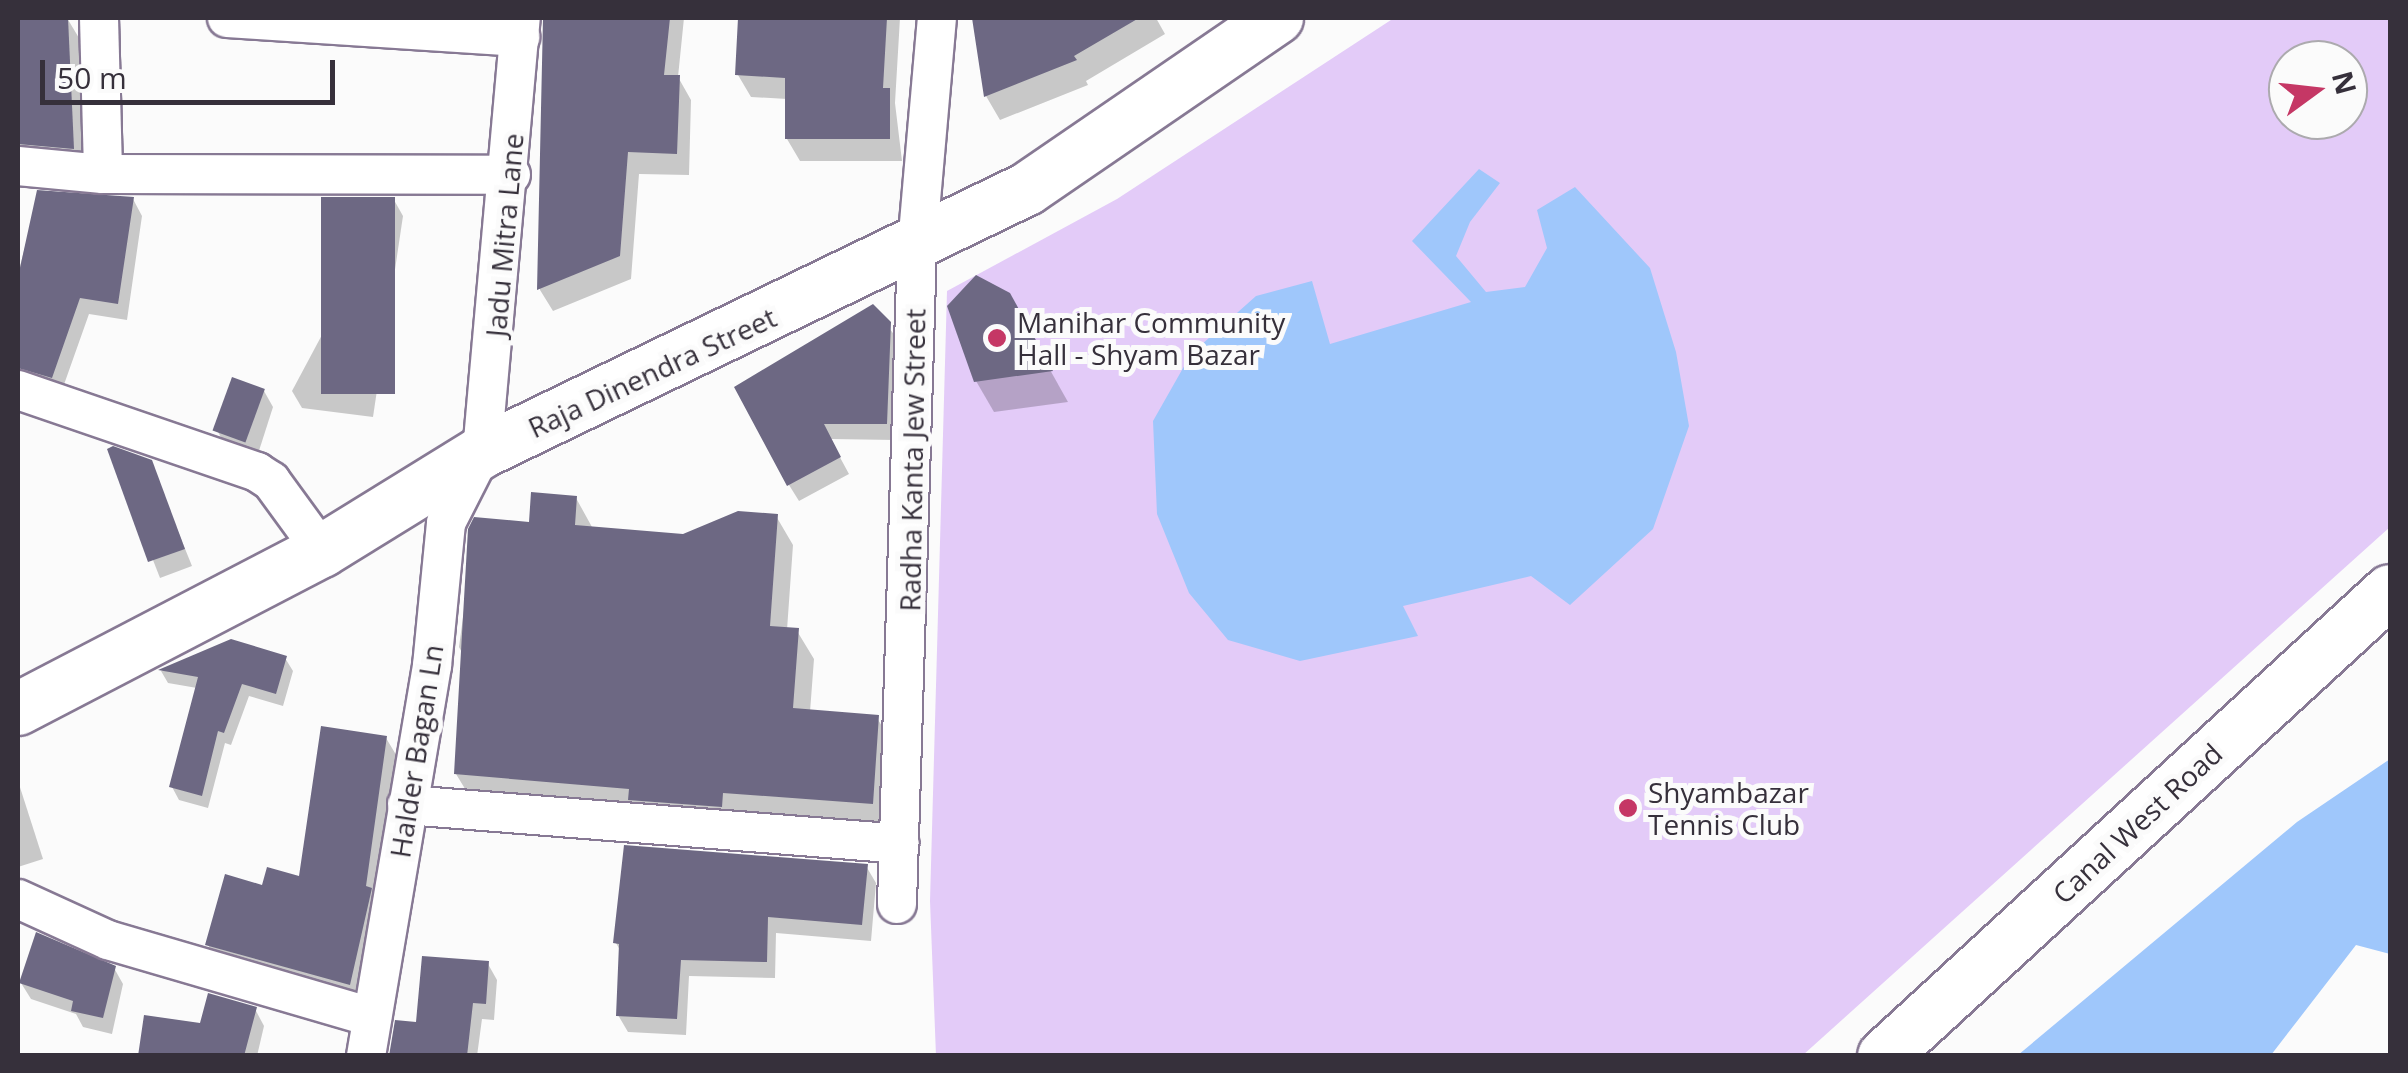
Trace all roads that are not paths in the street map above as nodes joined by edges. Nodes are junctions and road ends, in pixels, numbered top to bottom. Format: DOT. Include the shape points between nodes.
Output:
graph roads {
  1 [pos="99,18"];
  2 [pos="227,18"];
  3 [pos="937,18"];
  4 [pos="1277,18"];
  5 [pos="520,27"];
  6 [pos="18,166"];
  7 [pos="103,174"];
  8 [pos="512,176"];
  9 [pos="917,246"];
  10 [pos="18,390"];
  11 [pos="482,452"];
  12 [pos="322,551"];
  13 [pos="2390,591"];
  14 [pos="18,709"];
  15 [pos="407,806"];
  16 [pos="898,844"];
  17 [pos="18,899"];
  18 [pos="897,904"];
  19 [pos="372,1017"];
  20 [pos="366,1056"];
  21 [pos="1884,1056"];
  1 -- 7 [label="street"];
  2 -- 5 [label="street"];
  3 -- 9 [label="street, Radha Kanta Jew Street"];
  4 -- 9 [label="main road, Raja Dinendra Street" via="1027,189"];
  5 -- 8 [label="street, Jadu Mitra Lane"];
  6 -- 7 [label="street"];
  7 -- 8 [label="street"];
  8 -- 11 [label="street, Jadu Mitra Lane"];
  9 -- 11 [label="main road, Raja Dinendra Street"];
  9 -- 16 [label="street, Radha Kanta Jew Street"];
  10 -- 12 [label="street" via="256,472 271,481"];
  11 -- 12 [label="main road, Raja Dinendra Street"];
  11 -- 15 [label="street, Halder Bagan Ln" via="446,524 432,666"];
  12 -- 14 [label="main road, Raja Dinendra Street"];
  13 -- 21 [label="main road, Canal West Road"];
  15 -- 16 [label="street"];
  15 -- 19 [label="street, Halder Bagan Ln"];
  16 -- 18 [label="street, Radha Kanta Jew Street"];
  17 -- 19 [label="street" via="108,940"];
  19 -- 20 [label="street, Halder Bagan Ln"];
}
